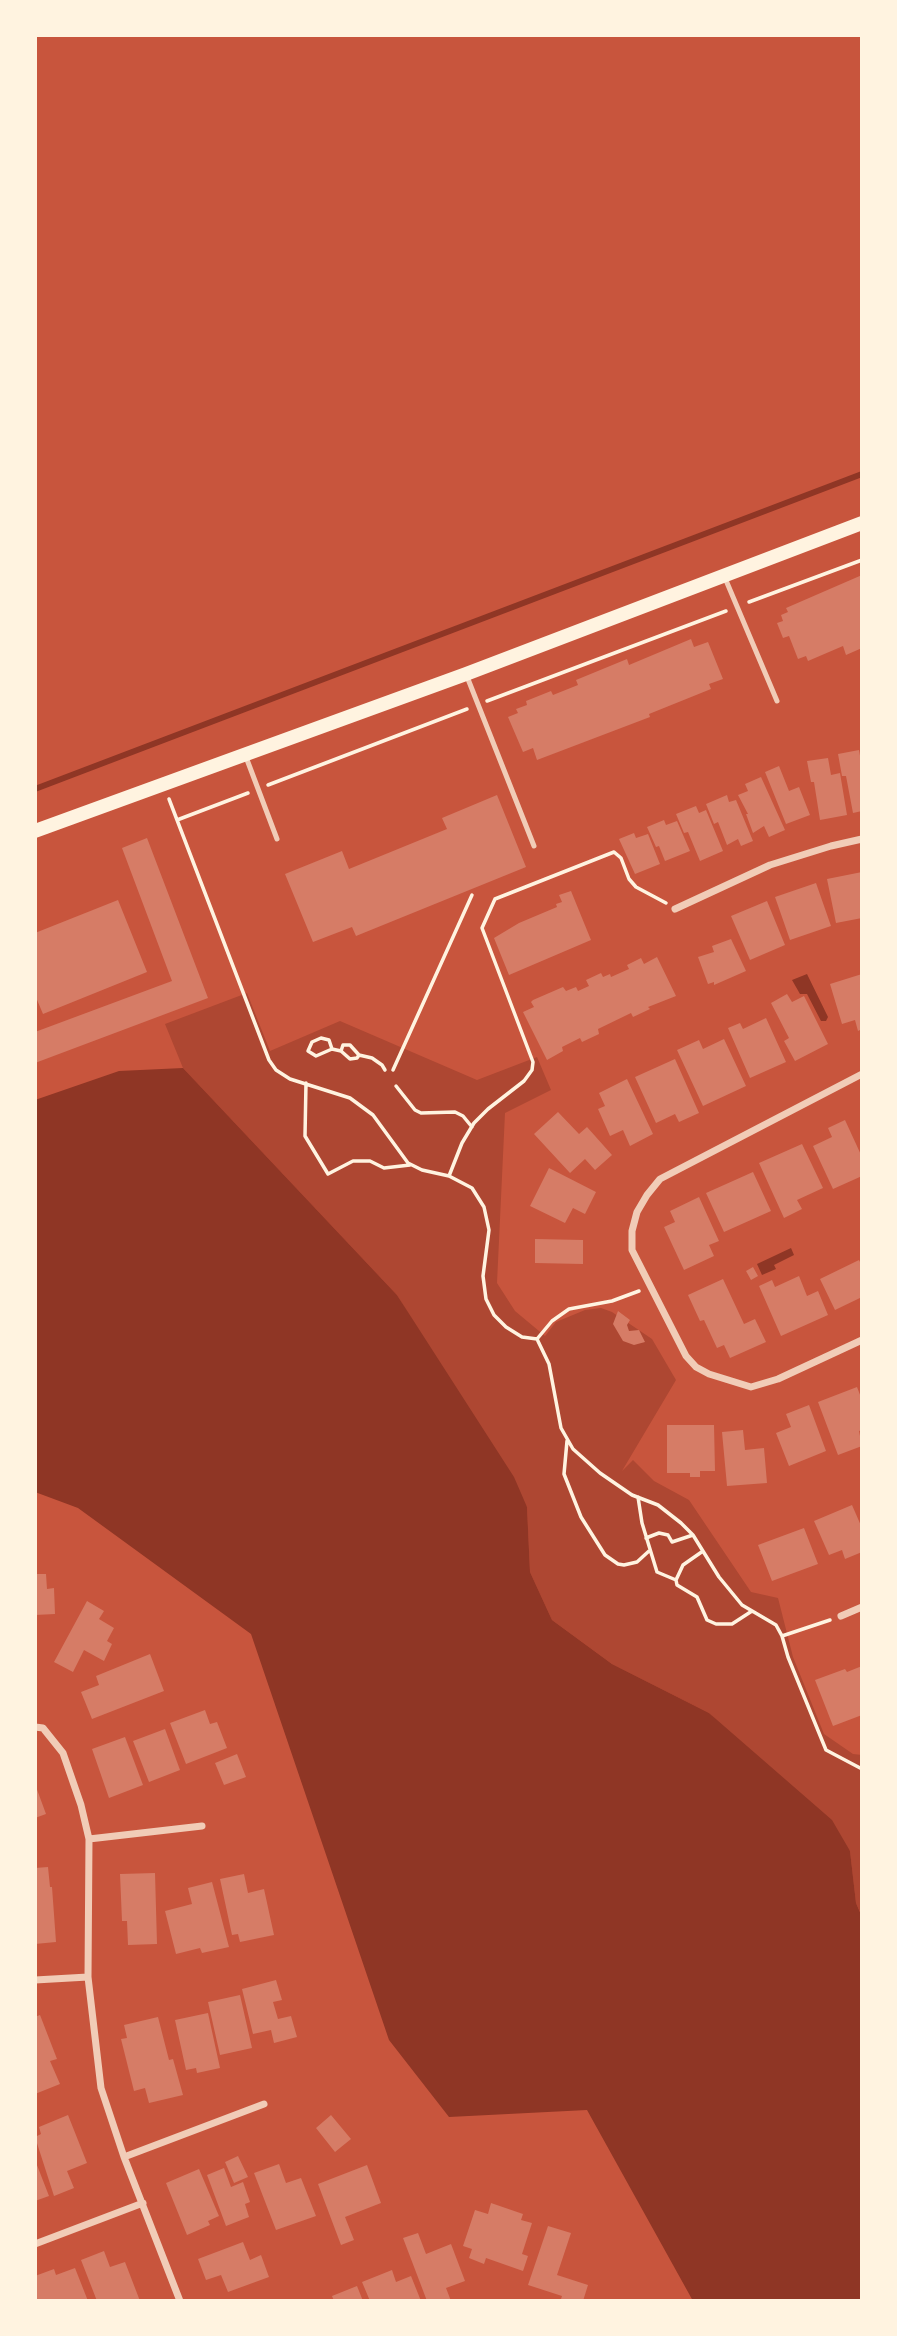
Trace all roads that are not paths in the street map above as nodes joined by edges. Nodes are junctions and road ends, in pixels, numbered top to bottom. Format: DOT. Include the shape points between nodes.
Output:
graph roads {
  1 [pos="862,525"];
  2 [pos="723,574"];
  3 [pos="466,674"];
  4 [pos="777,701"];
  5 [pos="245,754"];
  6 [pos="35,831"];
  7 [pos="277,839"];
  8 [pos="862,839"];
  9 [pos="534,846"];
  10 [pos="675,909"];
  11 [pos="862,1074"];
  12 [pos="862,1340"];
  13 [pos="862,1607"];
  14 [pos="841,1616"];
  15 [pos="39,1728"];
  16 [pos="202,1826"];
  17 [pos="89,1839"];
  18 [pos="88,1977"];
  19 [pos="35,1980"];
  20 [pos="264,2104"];
  21 [pos="124,2157"];
  22 [pos="143,2203"];
  23 [pos="35,2244"];
  24 [pos="180,2301"];
  1 -- 2 [label="main road"];
  2 -- 3 [label="main road"];
  2 -- 4 [label="lane"];
  3 -- 5 [label="main road"];
  3 -- 9 [label="lane"];
  5 -- 6 [label="main road"];
  5 -- 7 [label="lane"];
  8 -- 10 [label="street" via="770,865"];
  11 -- 12 [label="street" via="660,1179 637,1213 632,1231 632,1250 686,1356 709,1374 751,1387"];
  13 -- 14 [label="street"];
  15 -- 17 [label="street" via="63,1753"];
  16 -- 17 [label="street"];
  17 -- 18 [label="street"];
  18 -- 19 [label="street"];
  18 -- 21 [label="street" via="101,2088"];
  20 -- 21 [label="street"];
  21 -- 22 [label="street"];
  22 -- 23 [label="street"];
  22 -- 24 [label="street"];
}
